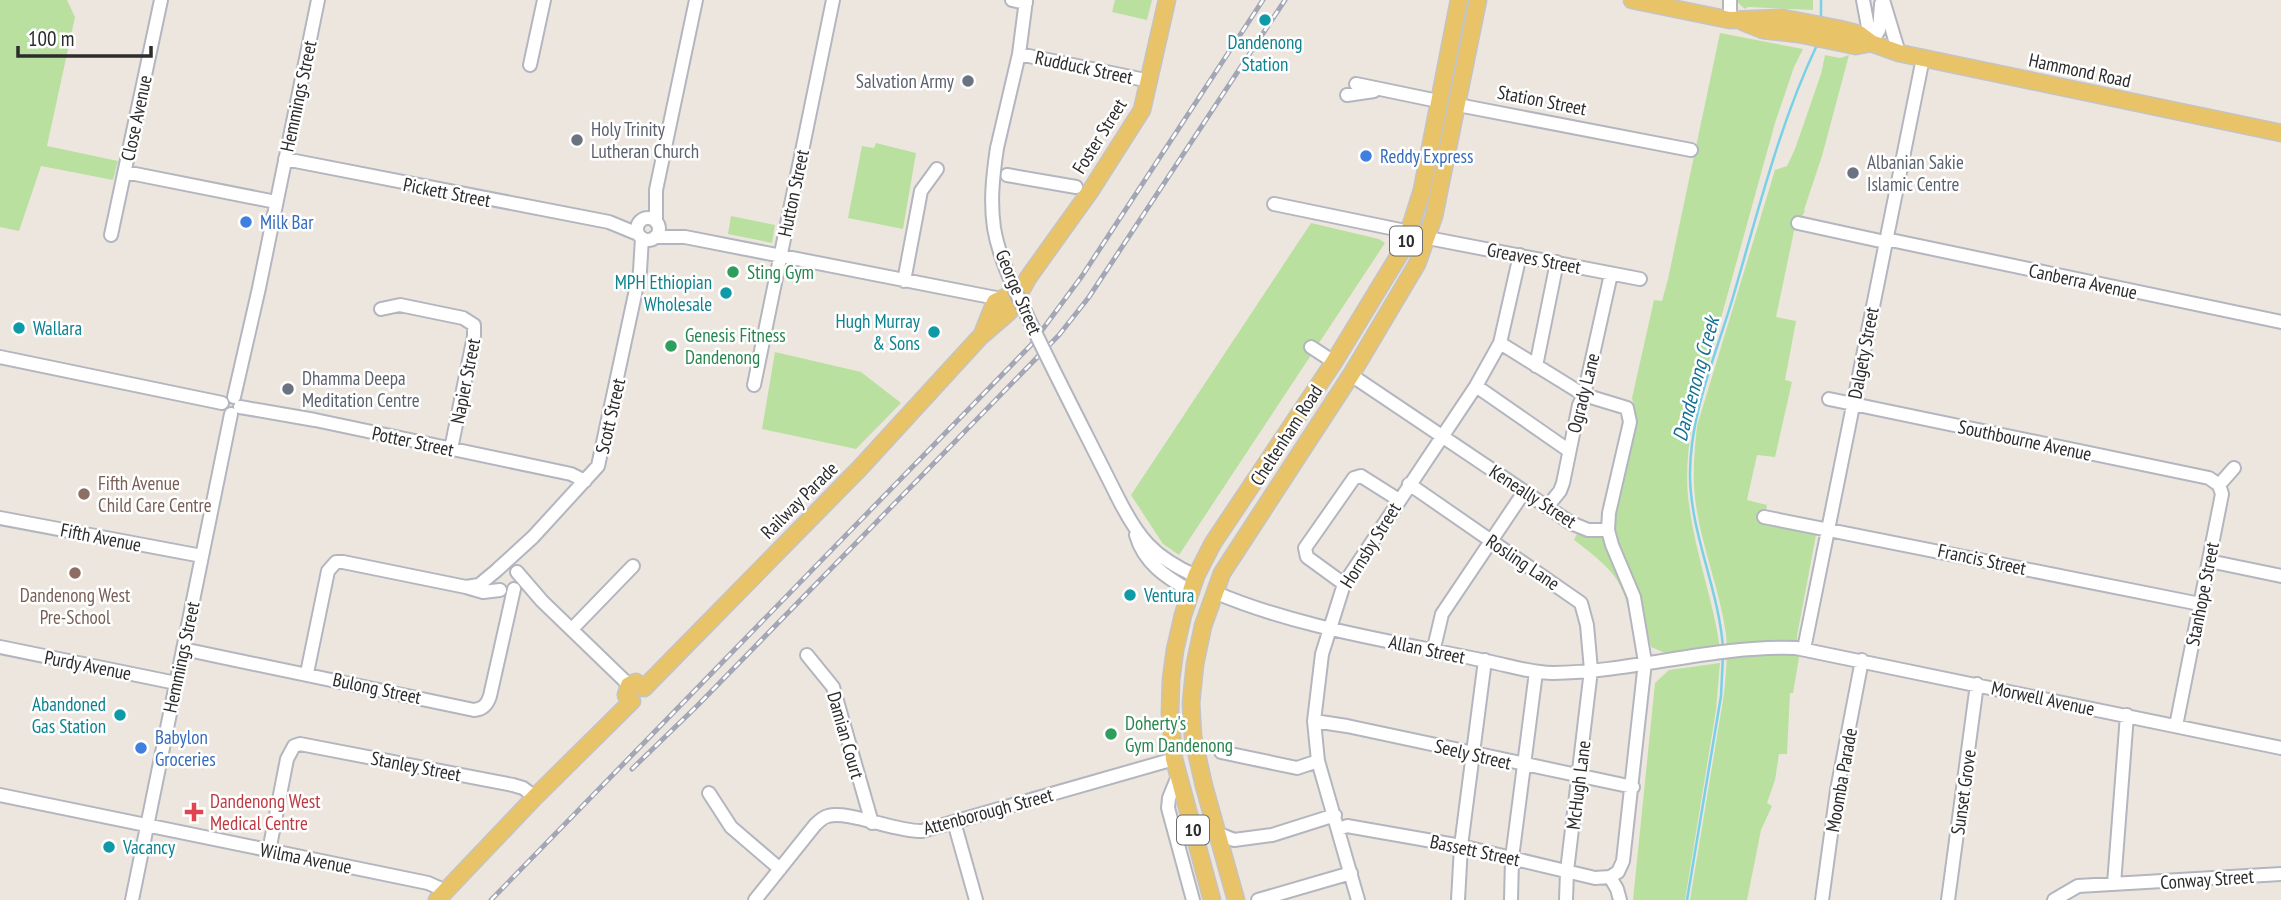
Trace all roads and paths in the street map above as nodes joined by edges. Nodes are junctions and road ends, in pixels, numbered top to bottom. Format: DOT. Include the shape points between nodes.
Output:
graph roads {
  1 [pos="161,0"];
  2 [pos="318,0"];
  3 [pos="544,0"];
  4 [pos="696,0"];
  5 [pos="833,0"];
  6 [pos="1012,0"];
  7 [pos="1167,0"];
  8 [pos="1459,0"];
  9 [pos="1478,0"];
  10 [pos="1632,0"];
  11 [pos="1730,0"];
  12 [pos="1882,0"];
  13 [pos="1026,1"];
  14 [pos="1863,3"];
  15 [pos="1735,20"];
  16 [pos="1840,33"];
  17 [pos="1871,43"];
  18 [pos="1899,53"];
  19 [pos="1019,54"];
  20 [pos="1923,58"];
  21 [pos="530,65"];
  22 [pos="1150,81"];
  23 [pos="1356,83"];
  24 [pos="1385,90"];
  25 [pos="1347,95"];
  26 [pos="1438,101"];
  27 [pos="1458,105"];
  28 [pos="2281,133"];
  29 [pos="1691,150"];
  30 [pos="285,159"];
  31 [pos="937,169"];
  32 [pos="125,172"];
  33 [pos="1007,174"];
  34 [pos="1076,187"];
  35 [pos="276,202"];
  36 [pos="1274,204"];
  37 [pos="1798,223"];
  38 [pos="648,230"];
  39 [pos="1410,232"];
  40 [pos="111,235"];
  41 [pos="1428,238"];
  42 [pos="1886,240"];
  43 [pos="780,255"];
  44 [pos="1520,255"];
  45 [pos="1557,261"];
  46 [pos="1611,274"];
  47 [pos="1640,279"];
  48 [pos="904,281"];
  49 [pos="1001,308"];
  50 [pos="382,309"];
  51 [pos="2281,322"];
  52 [pos="1500,343"];
  53 [pos="1311,347"];
  54 [pos="0,357"];
  55 [pos="1334,362"];
  56 [pos="1536,366"];
  57 [pos="1351,375"];
  58 [pos="754,385"];
  59 [pos="1476,386"];
  60 [pos="1584,395"];
  61 [pos="1829,400"];
  62 [pos="232,405"];
  63 [pos="1852,405"];
  64 [pos="1442,436"];
  65 [pos="451,449"];
  66 [pos="1568,450"];
  67 [pos="2234,468"];
  68 [pos="585,481"];
  69 [pos="1409,484"];
  70 [pos="2219,485"];
  71 [pos="1524,492"];
  72 [pos="1399,500"];
  73 [pos="1547,507"];
  74 [pos="1764,517"];
  75 [pos="0,518"];
  76 [pos="1828,528"];
  77 [pos="1608,530"];
  78 [pos="533,537"];
  79 [pos="1492,541"];
  80 [pos="202,556"];
  81 [pos="2209,561"];
  82 [pos="633,566"];
  83 [pos="497,569"];
  84 [pos="517,572"];
  85 [pos="2281,576"];
  86 [pos="1193,584"];
  87 [pos="1344,584"];
  88 [pos="466,587"];
  89 [pos="508,590"];
  90 [pos="1214,592"];
  91 [pos="542,601"];
  92 [pos="2200,604"];
  93 [pos="1331,627"];
  94 [pos="572,629"];
  95 [pos="0,647"];
  96 [pos="183,649"];
  97 [pos="1762,649"];
  98 [pos="1804,649"];
  99 [pos="1433,652"];
  100 [pos="807,654"];
  101 [pos="1485,660"];
  102 [pos="1862,660"];
  103 [pos="1645,663"];
  104 [pos="1591,670"];
  105 [pos="1536,672"];
  106 [pos="307,673"];
  107 [pos="176,683"];
  108 [pos="1977,684"];
  109 [pos="635,691"];
  110 [pos="2127,715"];
  111 [pos="1314,722"];
  112 [pos="2176,726"];
  113 [pos="2281,748"];
  114 [pos="1221,752"];
  115 [pos="1474,754"];
  116 [pos="1174,759"];
  117 [pos="1318,761"];
  118 [pos="1524,766"];
  119 [pos="1178,776"];
  120 [pos="1579,778"];
  121 [pos="1633,787"];
  122 [pos="709,793"];
  123 [pos="0,795"];
  124 [pos="535,797"];
  125 [pos="954,822"];
  126 [pos="1337,822"];
  127 [pos="872,823"];
  128 [pos="147,825"];
  129 [pos="1217,834"];
  130 [pos="1461,846"];
  131 [pos="269,851"];
  132 [pos="1512,858"];
  133 [pos="780,869"];
  134 [pos="1567,871"];
  135 [pos="1351,873"];
  136 [pos="2281,874"];
  137 [pos="1610,877"];
  138 [pos="2114,884"];
  139 [pos="1297,895"];
  140 [pos="440,898"];
  141 [pos="132,900"];
  142 [pos="755,900"];
  143 [pos="976,900"];
  144 [pos="1194,900"];
  145 [pos="1212,900"];
  146 [pos="1236,900"];
  147 [pos="1258,900"];
  148 [pos="1358,900"];
  149 [pos="1458,900"];
  150 [pos="1511,900"];
  151 [pos="1566,900"];
  152 [pos="1620,900"];
  153 [pos="1822,900"];
  154 [pos="1948,900"];
  155 [pos="2054,900"];
  1 -- 32 [label="street, Close Avenue"];
  2 -- 30 [label="street, Hemmings Street"];
  3 -- 21 [label="street"];
  4 -- 38 [label="street, Scott Street"];
  5 -- 43 [label="street, Hutton Street"];
  6 -- 13 [label="street"];
  7 -- 22 [label="main road, Foster Street"];
  8 -- 26 [label="main road, Cheltenham Road / 10"];
  9 -- 27 [label="main road, Cheltenham Road / 10"];
  10 -- 15 [label="main road, Hammond Road"];
  11 -- 15 [label="street"];
  12 -- 17 [label="street" via="1879,30"];
  12 -- 18 [label="street"];
  13 -- 19 [label="street, George Street"];
  14 -- 16 [label="street" via="1858,19"];
  14 -- 17 [label="street"];
  15 -- 16 [label="main road, Hammond Road" via="1763,30 1800,27"];
  16 -- 17 [label="main road, Hammond Road" via="1859,46"];
  17 -- 18 [label="main road, Hammond Road"];
  18 -- 20 [label="main road, Hammond Road"];
  19 -- 22 [label="street, Rudduck Street"];
  19 -- 86 [label="street, George Street, bridge" via="992,188 1000,251 1132,525 1158,556"];
  20 -- 28 [label="main road, Hammond Road"];
  20 -- 42 [label="street, Dalgety Street"];
  22 -- 49 [label="main road, Foster Street" via="1140,114 1091,190"];
  23 -- 24 [label="street, Station Street"];
  24 -- 25 [label="street, Station Street"];
  24 -- 26 [label="street, Station Street"];
  26 -- 27 [label="main road, Station Street"];
  26 -- 39 [label="main road, Cheltenham Road / 10"];
  27 -- 29 [label="street, Station Street"];
  27 -- 41 [label="main road, Cheltenham Road / 10"];
  30 -- 35 [label="street, Hemmings Street"];
  30 -- 38 [label="street, Pickett Street"];
  31 -- 48 [label="street" via="921,194"];
  32 -- 35 [label="street"];
  32 -- 40 [label="street, Close Avenue"];
  33 -- 34 [label="street"];
  35 -- 62 [label="street, Hemmings Street"];
  36 -- 39 [label="street"];
  37 -- 42 [label="street, Canberra Avenue"];
  38 -- 43 [label="street, Pickett Street"];
  38 -- 68 [label="street, Scott Street" via="600,458"];
  39 -- 41 [label="main road"];
  39 -- 55 [label="main road, Cheltenham Road / 10" via="1395,265"];
  41 -- 44 [label="street, Greaves Street"];
  41 -- 57 [label="main road, Cheltenham Road / 10" via="1418,264"];
  42 -- 51 [label="street, Canberra Avenue"];
  42 -- 63 [label="street, Dalgety Street"];
  43 -- 48 [label="street, Pickett Street"];
  43 -- 58 [label="street, Hutton Street"];
  44 -- 45 [label="street, Greaves Street"];
  44 -- 52 [label="street, Hornsby Street"];
  45 -- 46 [label="street, Greaves Street"];
  45 -- 56 [label="street"];
  46 -- 47 [label="street, Greaves Street"];
  46 -- 60 [label="street, Ogrady Lane"];
  48 -- 49 [label="street, Pickett Street" via="961,292"];
  49 -- 109 [label="main road, Railway Parade" via="860,468"];
  50 -- 65 [label="street, Napier Street" via="400,305 466,318 474,325"];
  52 -- 56 [label="street"];
  52 -- 59 [label="street, Hornsby Street"];
  53 -- 55 [label="street"];
  54 -- 62 [label="street, Potter Street"];
  55 -- 57 [label="main road"];
  55 -- 86 [label="main road, Cheltenham Road / 10" via="1220,531"];
  56 -- 60 [label="street"];
  57 -- 64 [label="street, Keneally Street"];
  57 -- 90 [label="main road, Cheltenham Road / 10"];
  59 -- 64 [label="street, Hornsby Street"];
  59 -- 66 [label="street"];
  60 -- 66 [label="street, Ogrady Lane"];
  60 -- 77 [label="street" via="1627,408 1630,422"];
  61 -- 63 [label="street, Southbourne Avenue"];
  62 -- 65 [label="street, Potter Street"];
  62 -- 80 [label="street, Hemmings Street"];
  63 -- 70 [label="street, Southbourne Avenue" via="2209,478"];
  63 -- 76 [label="street, Dalgety Street"];
  64 -- 69 [label="street, Hornsby Street"];
  64 -- 71 [label="street, Keneally Street"];
  65 -- 68 [label="street, Potter Street" via="571,474"];
  66 -- 73 [label="street, Ogrady Lane" via="1560,491"];
  67 -- 70 [label="street"];
  68 -- 78 [label="street, Scott Street"];
  69 -- 72 [label="street, Hornsby Street"];
  69 -- 79 [label="street, Rosling Lane"];
  70 -- 81 [label="street, Stanhope Street" via="2222,494"];
  71 -- 73 [label="street, Keneally Street"];
  71 -- 79 [label="street"];
  72 -- 87 [label="street, Hornsby Street"];
  72 -- 87 [label="street" via="1361,476 1353,478 1305,548 1307,557"];
  73 -- 77 [label="street, Keneally Street" via="1580,528"];
  74 -- 76 [label="street, Francis Street"];
  75 -- 80 [label="street, Fifth Avenue"];
  76 -- 92 [label="street, Francis Street"];
  76 -- 98 [label="street, Dalgety Street"];
  77 -- 103 [label="street" via="1634,597"];
  78 -- 83 [label="street, Scott Street"];
  78 -- 84 [label="street, Scott Street" via="517,556"];
  79 -- 99 [label="street" via="1442,614"];
  79 -- 104 [label="street, Rosling Lane" via="1581,603"];
  80 -- 96 [label="street, Hemmings Street"];
  81 -- 85 [label="street"];
  81 -- 92 [label="street, Stanhope Street"];
  82 -- 94 [label="street"];
  83 -- 84 [label="street" via="506,566"];
  83 -- 88 [label="street, Scott Street" via="480,584"];
  83 -- 89 [label="street" via="493,581"];
  84 -- 89 [label="street" via="519,581"];
  84 -- 91 [label="street"];
  86 -- 90 [label="main road"];
  86 -- 116 [label="main road, Cheltenham Road / 10" via="1172,671"];
  87 -- 93 [label="street, Hornsby Street"];
  88 -- 89 [label="street" via="483,593"];
  88 -- 106 [label="street" via="334,563 328,571"];
  89 -- 91 [label="street"];
  89 -- 106 [label="street, Bulong Street" via="490,696 480,709"];
  90 -- 93 [label="street, Allan Street" via="1260,611"];
  90 -- 129 [label="main road, Cheltenham Road / 10" via="1195,664 1191,703 1193,737"];
  91 -- 94 [label="street"];
  92 -- 112 [label="street, Stanhope Street"];
  93 -- 99 [label="street, Allan Street"];
  93 -- 111 [label="street, Hornsby Street" via="1322,654"];
  94 -- 109 [label="street"];
  95 -- 107 [label="street, Purdy Avenue"];
  96 -- 106 [label="street, Bulong Street"];
  96 -- 107 [label="street, Hemmings Street"];
  97 -- 98 [label="street, Morwell Avenue"];
  97 -- 103 [label="street, Allan Street"];
  98 -- 102 [label="street, Morwell Avenue"];
  99 -- 101 [label="street, Allan Street"];
  100 -- 127 [label="street, Damian Court" via="833,687"];
  101 -- 105 [label="street, Allan Street"];
  101 -- 115 [label="street"];
  102 -- 108 [label="street, Morwell Avenue"];
  102 -- 153 [label="street, Moomba Parade"];
  103 -- 104 [label="street, Allan Street"];
  103 -- 121 [label="street"];
  104 -- 105 [label="street, Allan Street"];
  104 -- 120 [label="street, McHugh Lane"];
  105 -- 118 [label="street"];
  107 -- 128 [label="street, Hemmings Street"];
  108 -- 110 [label="street, Morwell Avenue"];
  108 -- 154 [label="street, Sunset Grove"];
  109 -- 124 [label="main road, Railway Parade"];
  110 -- 112 [label="street, Morwell Avenue"];
  110 -- 138 [label="street"];
  111 -- 115 [label="street, Seely Street"];
  111 -- 117 [label="street, Hornsby Street"];
  112 -- 113 [label="street, Morwell Avenue"];
  114 -- 117 [label="street" via="1297,768"];
  115 -- 118 [label="street, Seely Street"];
  115 -- 130 [label="street"];
  116 -- 119 [label="main road, Cheltenham Road / 10"];
  116 -- 125 [label="street, Attenborough Street"];
  117 -- 126 [label="street, Hornsby Street"];
  118 -- 120 [label="street, Seely Street"];
  118 -- 132 [label="street"];
  119 -- 144 [label="street" via="1168,806"];
  119 -- 145 [label="main road, Cheltenham Road / 10"];
  120 -- 121 [label="street, Seely Street"];
  120 -- 134 [label="street, McHugh Lane"];
  121 -- 137 [label="street" via="1623,861"];
  122 -- 133 [label="street" via="731,827"];
  123 -- 128 [label="street, Wilma Avenue"];
  124 -- 131 [label="street, Stanley Street" via="513,785 300,744 287,759"];
  124 -- 140 [label="main road, Railway Parade"];
  125 -- 127 [label="street, Attenborough Street" via="918,831"];
  125 -- 143 [label="street"];
  126 -- 129 [label="street, Bassett Street" via="1234,840"];
  126 -- 130 [label="street, Bassett Street"];
  126 -- 135 [label="street, Hornsby Street"];
  127 -- 133 [label="street, Attenborough Street" via="836,815 823,818"];
  128 -- 131 [label="street, Wilma Avenue"];
  128 -- 141 [label="street, Hemmings Street"];
  129 -- 146 [label="main road, Cheltenham Road / 10"];
  130 -- 132 [label="street, Bassett Street"];
  130 -- 149 [label="street"];
  131 -- 140 [label="street, Wilma Avenue" via="432,883"];
  132 -- 134 [label="street, Bassett Street"];
  132 -- 150 [label="street"];
  133 -- 142 [label="street, Attenborough Street"];
  134 -- 137 [label="street, Bassett Street"];
  134 -- 151 [label="street, McHugh Lane"];
  135 -- 139 [label="street"];
  135 -- 148 [label="street, Hornsby Street"];
  136 -- 138 [label="street, Conway Street"];
  137 -- 152 [label="street"];
  138 -- 155 [label="street, Conway Street" via="2075,887"];
  139 -- 147 [label="street"];
}
